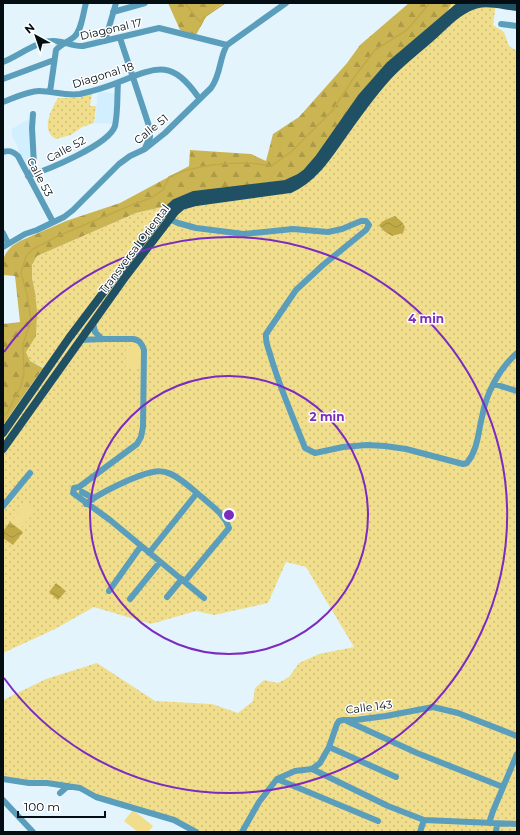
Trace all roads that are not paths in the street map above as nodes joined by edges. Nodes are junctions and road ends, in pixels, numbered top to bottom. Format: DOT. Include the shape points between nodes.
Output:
graph roads {
  1 [pos="86,3"];
  2 [pos="116,3"];
  3 [pos="145,3"];
  4 [pos="285,3"];
  5 [pos="463,3"];
  6 [pos="491,3"];
  7 [pos="517,7"];
  8 [pos="113,12"];
  9 [pos="501,24"];
  10 [pos="517,26"];
  11 [pos="120,38"];
  12 [pos="105,41"];
  13 [pos="65,42"];
  14 [pos="227,45"];
  15 [pos="54,60"];
  16 [pos="3,62"];
  17 [pos="133,76"];
  18 [pos="3,79"];
  19 [pos="118,82"];
  20 [pos="50,92"];
  21 [pos="199,98"];
  22 [pos="3,102"];
  23 [pos="33,114"];
  24 [pos="145,149"];
  25 [pos="3,152"];
  26 [pos="28,176"];
  27 [pos="169,219"];
  28 [pos="53,222"];
  29 [pos="3,232"];
  30 [pos="6,245"];
  31 [pos="94,323"];
  32 [pos="102,339"];
  33 [pos="80,340"];
  34 [pos="517,353"];
  35 [pos="494,384"];
  36 [pos="517,391"];
  37 [pos="3,433"];
  38 [pos="3,449"];
  39 [pos="30,473"];
  40 [pos="79,492"];
  41 [pos="197,493"];
  42 [pos="93,498"];
  43 [pos="86,504"];
  44 [pos="3,506"];
  45 [pos="141,546"];
  46 [pos="149,553"];
  47 [pos="160,562"];
  48 [pos="184,580"];
  49 [pos="109,591"];
  50 [pos="167,597"];
  51 [pos="204,598"];
  52 [pos="130,599"];
  53 [pos="344,720"];
  54 [pos="517,736"];
  55 [pos="329,747"];
  56 [pos="517,754"];
  57 [pos="312,769"];
  58 [pos="396,777"];
  59 [pos="3,779"];
  60 [pos="278,779"];
  61 [pos="68,786"];
  62 [pos="503,788"];
  63 [pos="60,793"];
  64 [pos="3,800"];
  65 [pos="424,820"];
  66 [pos="378,821"];
  67 [pos="489,823"];
  68 [pos="496,824"];
  69 [pos="517,824"];
  70 [pos="33,832"];
  71 [pos="196,832"];
  72 [pos="242,832"];
  73 [pos="420,832"];
  74 [pos="496,832"];
  1 -- 13 [label="street" via="78,32"];
  2 -- 8 [label="street"];
  3 -- 8 [label="street"];
  4 -- 14 [label="street"];
  5 -- 37 [label="main road, Transversal Oriental" via="390,65 361,98 319,158 302,176 286,184 194,195 168,209 69,338"];
  6 -- 7 [label="main road, Transversal Oriental"];
  6 -- 27 [label="main road, Transversal Oriental" via="466,8 393,71 370,97 319,166 299,185 290,189 188,204"];
  8 -- 12 [label="street"];
  9 -- 10 [label="street"];
  11 -- 12 [label="street, Diagonal 17"];
  11 -- 14 [label="street, Diagonal 17" via="159,28"];
  11 -- 17 [label="street"];
  12 -- 13 [label="street, Diagonal 17" via="78,47"];
  13 -- 15 [label="street" via="56,50"];
  13 -- 16 [label="street, Diagonal 17" via="44,42"];
  14 -- 21 [label="street, Calle 51" via="223,51 216,81"];
  15 -- 18 [label="street"];
  15 -- 20 [label="street"];
  17 -- 19 [label="street, Diagonal 18"];
  17 -- 21 [label="street, Diagonal 18" via="159,68 170,71 189,83"];
  17 -- 24 [label="street" via="150,129"];
  19 -- 20 [label="street, Diagonal 18" via="70,96"];
  19 -- 26 [label="street, Calle 52" via="114,126 110,134 63,163"];
  20 -- 22 [label="street, Diagonal 18" via="32,92"];
  21 -- 24 [label="street, Calle 51" via="172,127"];
  23 -- 26 [label="street" via="34,165"];
  24 -- 28 [label="street, Calle 51" via="119,164 73,210"];
  25 -- 26 [label="street, Calle 53" via="14,152"];
  26 -- 28 [label="street, Calle 53"];
  27 -- 31 [label="main road, Transversal Oriental"];
  27 -- 35 [label="street" via="188,226 244,234 293,229 328,232 361,221 366,221 369,225 296,290 266,334 265,342 274,368 305,448 310,452 367,445 385,446 467,463 476,447 484,406"];
  28 -- 30 [label="street, Calle 51"];
  29 -- 30 [label="street"];
  31 -- 32 [label="street" via="95,332"];
  31 -- 33 [label="main road, Transversal Oriental"];
  32 -- 33 [label="street"];
  32 -- 40 [label="street" via="133,339 142,343 143,426 137,444"];
  33 -- 38 [label="main road, Transversal Oriental"];
  34 -- 35 [label="street" via="501,371"];
  35 -- 36 [label="street"];
  39 -- 44 [label="street"];
  40 -- 42 [label="street"];
  40 -- 43 [label="street"];
  41 -- 42 [label="street" via="169,473 154,471"];
  41 -- 46 [label="street"];
  41 -- 48 [label="street" via="218,511 227,521 229,528"];
  42 -- 43 [label="street"];
  43 -- 45 [label="street"];
  45 -- 46 [label="street"];
  45 -- 49 [label="street"];
  46 -- 47 [label="street"];
  47 -- 48 [label="street"];
  47 -- 52 [label="street"];
  48 -- 50 [label="street"];
  48 -- 51 [label="street"];
  53 -- 54 [label="street, Calle 143" via="436,707"];
  53 -- 55 [label="street, Calle 143" via="337,724"];
  53 -- 62 [label="street"];
  55 -- 57 [label="street, Calle 143" via="320,763"];
  55 -- 58 [label="street"];
  56 -- 62 [label="street"];
  57 -- 60 [label="street" via="295,771"];
  57 -- 65 [label="street" via="388,806"];
  59 -- 61 [label="street"];
  60 -- 66 [label="street"];
  60 -- 72 [label="street" via="259,802"];
  61 -- 63 [label="street"];
  61 -- 71 [label="street" via="174,820"];
  62 -- 67 [label="street"];
  64 -- 70 [label="street"];
  65 -- 67 [label="street"];
  65 -- 73 [label="street"];
  67 -- 68 [label="street"];
  68 -- 69 [label="street"];
  68 -- 74 [label="street"];
}
